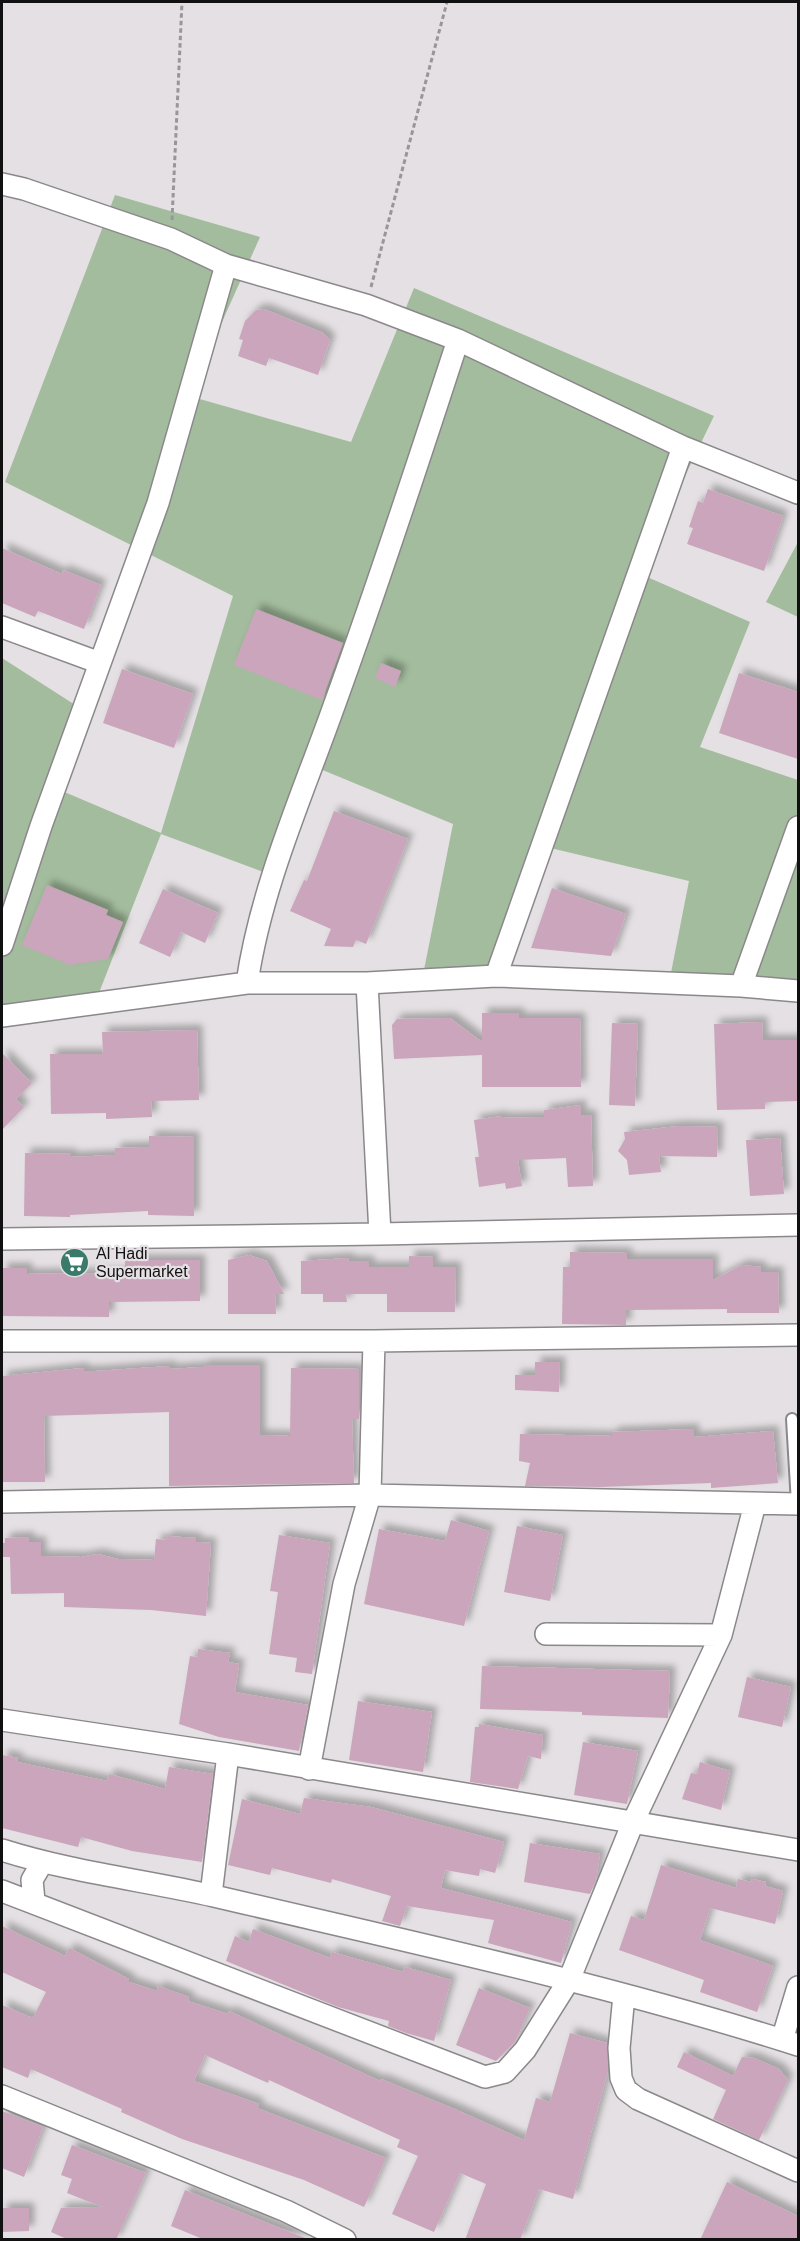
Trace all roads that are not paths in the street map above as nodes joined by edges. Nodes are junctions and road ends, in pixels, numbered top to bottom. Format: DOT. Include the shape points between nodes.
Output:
graph roads {
  1 [pos="2,184"];
  2 [pos="226,265"];
  3 [pos="458,340"];
  4 [pos="683,447"];
  5 [pos="798,493"];
  6 [pos="2,627"];
  7 [pos="100,663"];
  8 [pos="798,827"];
  9 [pos="2,945"];
  10 [pos="496,976"];
  11 [pos="247,983"];
  12 [pos="367,983"];
  13 [pos="741,986"];
  14 [pos="798,991"];
  15 [pos="2,1016"];
  16 [pos="798,1225"];
  17 [pos="380,1234"];
  18 [pos="2,1239"];
  19 [pos="798,1335"];
  20 [pos="2,1341"];
  21 [pos="374,1341"];
  22 [pos="792,1419"];
  23 [pos="370,1495"];
  24 [pos="2,1502"];
  25 [pos="755,1504"];
  26 [pos="798,1504"];
  27 [pos="546,1634"];
  28 [pos="721,1635"];
  29 [pos="2,1720"];
  30 [pos="228,1754"];
  31 [pos="309,1769"];
  32 [pos="634,1820"];
  33 [pos="2,1850"];
  34 [pos="798,1850"];
  35 [pos="42,1863"];
  36 [pos="2,1891"];
  37 [pos="211,1895"];
  38 [pos="34,1901"];
  39 [pos="569,1980"];
  40 [pos="798,1987"];
  41 [pos="624,1995"];
  42 [pos="790,2042"];
  43 [pos="2,2096"];
  44 [pos="798,2171"];
  45 [pos="345,2240"];
  1 -- 2 [label="street" via="171,239"];
  2 -- 3 [label="street" via="366,305"];
  2 -- 7 [label="street" via="158,503"];
  3 -- 4 [label="street"];
  3 -- 11 [label="street" via="389,554 289,829 254,940"];
  4 -- 5 [label="street"];
  4 -- 10 [label="street"];
  6 -- 7 [label="street"];
  7 -- 9 [label="street"];
  8 -- 13 [label="street"];
  10 -- 12 [label="street"];
  10 -- 13 [label="street"];
  11 -- 12 [label="street"];
  11 -- 15 [label="street"];
  12 -- 17 [label="street"];
  13 -- 14 [label="street"];
  16 -- 17 [label="street"];
  17 -- 18 [label="street"];
  19 -- 21 [label="street"];
  20 -- 21 [label="street"];
  21 -- 23 [label="street"];
  22 -- 26 [label="lane"];
  23 -- 24 [label="street"];
  23 -- 25 [label="street"];
  23 -- 31 [label="street" via="344,1584"];
  25 -- 26 [label="street"];
  25 -- 28 [label="street"];
  27 -- 28 [label="street"];
  28 -- 32 [label="street"];
  29 -- 30 [label="street"];
  30 -- 31 [label="street"];
  30 -- 37 [label="street"];
  31 -- 32 [label="street"];
  32 -- 34 [label="street"];
  32 -- 39 [label="street"];
  33 -- 35 [label="street"];
  35 -- 37 [label="street"];
  35 -- 38 [label="street" via="32,1880"];
  36 -- 38 [label="street"];
  37 -- 39 [label="street"];
  38 -- 39 [label="street" via="485,2077 505,2072 525,2050"];
  39 -- 41 [label="street"];
  40 -- 42 [label="street"];
  41 -- 42 [label="street"];
  41 -- 44 [label="street" via="619,2065 626,2090"];
  43 -- 45 [label="street" via="286,2211"];
}
